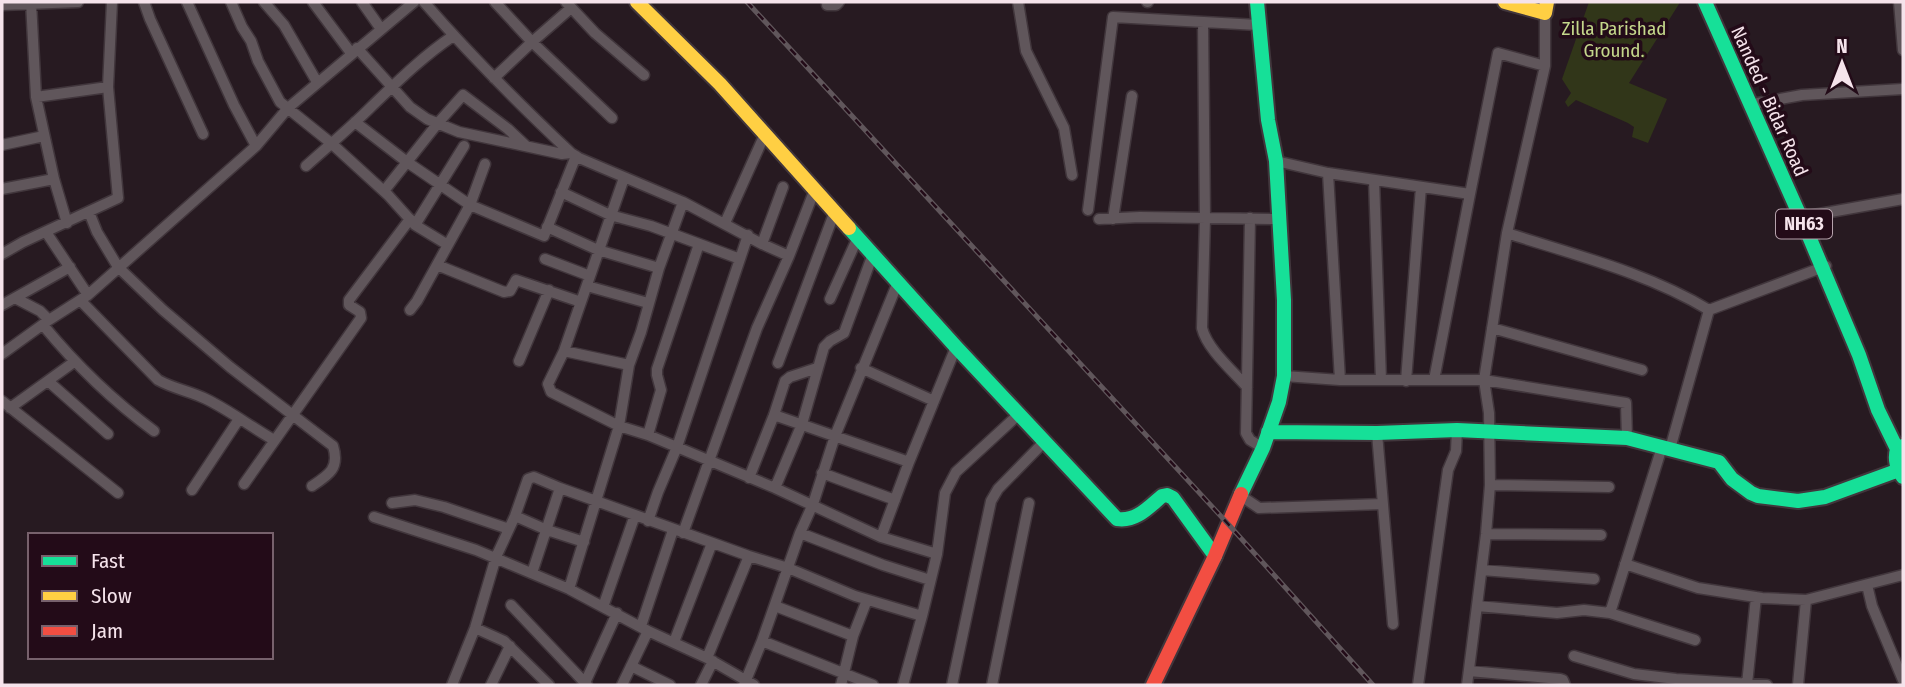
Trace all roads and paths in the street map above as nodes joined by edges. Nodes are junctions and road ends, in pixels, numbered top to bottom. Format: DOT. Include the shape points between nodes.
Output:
graph roads {
  1 [pos="78,2"];
  2 [pos="112,2"];
  3 [pos="144,2"];
  4 [pos="187,2"];
  5 [pos="231,2"];
  6 [pos="264,2"];
  7 [pos="313,2"];
  8 [pos="362,2"];
  9 [pos="424,2"];
  10 [pos="495,2"];
  11 [pos="637,2"];
  12 [pos="839,2"];
  13 [pos="1018,2"];
  14 [pos="1258,2"];
  15 [pos="1505,2"];
  16 [pos="1705,2"];
  17 [pos="1717,2"];
  18 [pos="1899,2"];
  19 [pos="31,3"];
  20 [pos="410,3"];
  21 [pos="2,5"];
  22 [pos="569,5"];
  23 [pos="827,5"];
  24 [pos="1546,8"];
  25 [pos="1203,22"];
  26 [pos="1258,25"];
  27 [pos="381,29"];
  28 [pos="453,36"];
  29 [pos="531,42"];
  30 [pos="1903,50"];
  31 [pos="354,51"];
  32 [pos="1545,66"];
  33 [pos="644,75"];
  34 [pos="494,78"];
  35 [pos="317,82"];
  36 [pos="392,85"];
  37 [pos="108,87"];
  38 [pos="1903,89"];
  39 [pos="1132,96"];
  40 [pos="36,97"];
  41 [pos="1758,103"];
  42 [pos="288,108"];
  43 [pos="612,118"];
  44 [pos="355,122"];
  45 [pos="438,123"];
  46 [pos="203,134"];
  47 [pos="765,134"];
  48 [pos="44,136"];
  49 [pos="331,143"];
  50 [pos="2,145"];
  51 [pos="256,146"];
  52 [pos="464,146"];
  53 [pos="526,146"];
  54 [pos="573,154"];
  55 [pos="1276,161"];
  56 [pos="407,162"];
  57 [pos="485,164"];
  58 [pos="306,166"];
  59 [pos="1328,173"];
  60 [pos="1072,176"];
  61 [pos="624,178"];
  62 [pos="54,179"];
  63 [pos="1374,180"];
  64 [pos="440,184"];
  65 [pos="783,187"];
  66 [pos="1421,187"];
  67 [pos="2,189"];
  68 [pos="815,189"];
  69 [pos="384,191"];
  70 [pos="561,192"];
  71 [pos="1470,194"];
  72 [pos="1903,199"];
  73 [pos="683,202"];
  74 [pos="470,205"];
  75 [pos="1088,210"];
  76 [pos="835,211"];
  77 [pos="89,212"];
  78 [pos="610,215"];
  79 [pos="1808,216"];
  80 [pos="1205,218"];
  81 [pos="1250,218"];
  82 [pos="1099,219"];
  83 [pos="1113,219"];
  84 [pos="1278,219"];
  85 [pos="412,222"];
  86 [pos="67,223"];
  87 [pos="725,223"];
  88 [pos="547,227"];
  89 [pos="46,232"];
  90 [pos="671,233"];
  91 [pos="1507,233"];
  92 [pos="748,235"];
  93 [pos="858,237"];
  94 [pos="699,244"];
  95 [pos="762,244"];
  96 [pos="448,245"];
  97 [pos="598,250"];
  98 [pos="2,254"];
  99 [pos="873,254"];
  100 [pos="789,256"];
  101 [pos="545,259"];
  102 [pos="740,259"];
  103 [pos="437,265"];
  104 [pos="1826,266"];
  105 [pos="70,267"];
  106 [pos="118,267"];
  107 [pos="659,268"];
  108 [pos="589,281"];
  109 [pos="898,282"];
  110 [pos="549,290"];
  111 [pos="15,298"];
  112 [pos="84,298"];
  113 [pos="830,299"];
  114 [pos="582,302"];
  115 [pos="648,303"];
  116 [pos="2,305"];
  117 [pos="410,310"];
  118 [pos="1709,310"];
  119 [pos="46,322"];
  120 [pos="1492,328"];
  121 [pos="956,347"];
  122 [pos="564,351"];
  123 [pos="2,354"];
  124 [pos="519,361"];
  125 [pos="74,362"];
  126 [pos="778,363"];
  127 [pos="629,365"];
  128 [pos="817,368"];
  129 [pos="861,368"];
  130 [pos="1642,370"];
  131 [pos="1284,376"];
  132 [pos="1340,380"];
  133 [pos="1381,380"];
  134 [pos="1434,380"];
  135 [pos="1484,380"];
  136 [pos="48,381"];
  137 [pos="1406,381"];
  138 [pos="1247,387"];
  139 [pos="934,401"];
  140 [pos="6,404"];
  141 [pos="291,415"];
  142 [pos="774,415"];
  143 [pos="1018,415"];
  144 [pos="239,419"];
  145 [pos="802,424"];
  146 [pos="619,426"];
  147 [pos="1457,430"];
  148 [pos="154,431"];
  149 [pos="1268,432"];
  150 [pos="1489,432"];
  151 [pos="1377,433"];
  152 [pos="108,434"];
  153 [pos="648,435"];
  154 [pos="835,436"];
  155 [pos="1628,438"];
  156 [pos="274,440"];
  157 [pos="1044,442"];
  158 [pos="677,447"];
  159 [pos="1900,447"];
  160 [pos="1263,448"];
  161 [pos="1666,448"];
  162 [pos="709,461"];
  163 [pos="909,462"];
  164 [pos="822,473"];
  165 [pos="1901,474"];
  166 [pos="749,478"];
  167 [pos="244,484"];
  168 [pos="1490,485"];
  169 [pos="312,486"];
  170 [pos="1609,487"];
  171 [pos="561,488"];
  172 [pos="775,488"];
  173 [pos="192,490"];
  174 [pos="118,493"];
  175 [pos="1241,496"];
  176 [pos="895,500"];
  177 [pos="597,501"];
  178 [pos="392,503"];
  179 [pos="1029,503"];
  180 [pos="813,505"];
  181 [pos="1383,505"];
  182 [pos="635,515"];
  183 [pos="515,516"];
  184 [pos="374,517"];
  185 [pos="648,521"];
  186 [pos="509,529"];
  187 [pos="547,530"];
  188 [pos="678,531"];
  189 [pos="800,533"];
  190 [pos="1486,534"];
  191 [pos="1601,535"];
  192 [pos="881,537"];
  193 [pos="584,542"];
  194 [pos="712,543"];
  195 [pos="936,554"];
  196 [pos="749,556"];
  197 [pos="1215,556"];
  198 [pos="496,557"];
  199 [pos="1625,564"];
  200 [pos="788,568"];
  201 [pos="1482,570"];
  202 [pos="532,573"];
  203 [pos="1903,575"];
  204 [pos="1594,579"];
  205 [pos="930,580"];
  206 [pos="1867,586"];
  207 [pos="569,589"];
  208 [pos="1756,597"];
  209 [pos="867,600"];
  210 [pos="1806,600"];
  211 [pos="511,606"];
  212 [pos="775,606"];
  213 [pos="1477,606"];
  214 [pos="603,607"];
  215 [pos="617,612"];
  216 [pos="1610,613"];
  217 [pos="922,616"];
  218 [pos="1393,624"];
  219 [pos="475,628"];
  220 [pos="645,628"];
  221 [pos="853,636"];
  222 [pos="1695,640"];
  223 [pos="762,641"];
  224 [pos="674,642"];
  225 [pos="510,646"];
  226 [pos="1574,656"];
  227 [pos="710,660"];
  228 [pos="631,666"];
  229 [pos="1469,671"];
  230 [pos="844,673"];
  231 [pos="1633,680"];
  232 [pos="1903,680"];
  233 [pos="1676,682"];
  234 [pos="585,684"];
  235 [pos="748,684"];
  236 [pos="1712,684"];
  237 [pos="1746,684"];
  238 [pos="452,685"];
  239 [pos="491,685"];
  240 [pos="549,685"];
  241 [pos="622,685"];
  242 [pos="670,685"];
  243 [pos="701,685"];
  244 [pos="841,685"];
  245 [pos="873,685"];
  246 [pos="902,685"];
  247 [pos="952,685"];
  248 [pos="992,685"];
  249 [pos="1153,685"];
  250 [pos="1418,685"];
  251 [pos="1467,685"];
  252 [pos="1565,685"];
  253 [pos="1768,685"];
  254 [pos="1798,685"];
  1 -- 19 [label="street"];
  2 -- 37 [label="street"];
  3 -- 46 [label="street"];
  4 -- 51 [label="street"];
  5 -- 42 [label="street" via="280,102"];
  6 -- 35 [label="street" via="284,25"];
  7 -- 31 [label="street"];
  8 -- 27 [label="street"];
  9 -- 28 [label="street"];
  10 -- 29 [label="street"];
  11 -- 47 [label="main road"];
  12 -- 23 [label="street"];
  13 -- 60 [label="street" via="1026,51 1064,128"];
  14 -- 26 [label="main road"];
  15 -- 24 [label="main road"];
  16 -- 104 [label="main road, Nanded - Bidar Road / NH63"];
  17 -- 41 [label="main road, Nanded - Bidar Road / NH63"];
  18 -- 30 [label="street"];
  19 -- 21 [label="street"];
  19 -- 40 [label="street"];
  20 -- 27 [label="street"];
  22 -- 29 [label="street"];
  22 -- 33 [label="street"];
  24 -- 32 [label="street"];
  25 -- 26 [label="street"];
  25 -- 75 [label="street" via="1113,17"];
  25 -- 80 [label="street"];
  26 -- 55 [label="main road"];
  27 -- 31 [label="street"];
  28 -- 34 [label="street"];
  28 -- 36 [label="street"];
  29 -- 34 [label="street"];
  29 -- 43 [label="street"];
  31 -- 35 [label="street"];
  31 -- 36 [label="street"];
  32 -- 71 [label="street" via="1498,54"];
  32 -- 91 [label="street"];
  34 -- 54 [label="street"];
  35 -- 42 [label="street"];
  36 -- 44 [label="street"];
  36 -- 45 [label="street" via="410,107"];
  37 -- 40 [label="street"];
  37 -- 77 [label="street" via="118,195"];
  38 -- 41 [label="street" via="1802,95"];
  39 -- 83 [label="street"];
  40 -- 48 [label="street"];
  41 -- 79 [label="main road, Nanded - Bidar Road / NH63"];
  42 -- 49 [label="street"];
  42 -- 51 [label="street"];
  44 -- 49 [label="street"];
  44 -- 56 [label="street"];
  45 -- 53 [label="street"];
  45 -- 53 [label="street" via="463,95"];
  45 -- 56 [label="street"];
  47 -- 68 [label="main road"];
  47 -- 87 [label="street"];
  48 -- 50 [label="street"];
  48 -- 62 [label="street"];
  49 -- 58 [label="street"];
  49 -- 69 [label="street"];
  51 -- 106 [label="street"];
  52 -- 64 [label="street"];
  53 -- 54 [label="street"];
  54 -- 61 [label="street"];
  54 -- 70 [label="street"];
  55 -- 59 [label="street"];
  55 -- 84 [label="main road"];
  56 -- 64 [label="street"];
  56 -- 69 [label="street"];
  57 -- 74 [label="street"];
  59 -- 63 [label="street"];
  59 -- 132 [label="street"];
  61 -- 73 [label="street"];
  61 -- 78 [label="street"];
  62 -- 67 [label="street"];
  62 -- 86 [label="street"];
  63 -- 66 [label="street"];
  63 -- 133 [label="street"];
  64 -- 74 [label="street"];
  64 -- 85 [label="street"];
  65 -- 95 [label="street"];
  66 -- 71 [label="street"];
  66 -- 137 [label="street"];
  68 -- 76 [label="main road"];
  68 -- 100 [label="street"];
  69 -- 85 [label="street"];
  70 -- 78 [label="street"];
  70 -- 88 [label="street"];
  71 -- 134 [label="street"];
  72 -- 79 [label="street"];
  73 -- 87 [label="street"];
  73 -- 90 [label="street"];
  74 -- 88 [label="street" via="544,236"];
  74 -- 96 [label="street"];
  76 -- 93 [label="main road"];
  76 -- 126 [label="street"];
  77 -- 86 [label="street"];
  77 -- 106 [label="street"];
  78 -- 90 [label="street"];
  78 -- 97 [label="street"];
  79 -- 104 [label="main road, Nanded - Bidar Road / NH63"];
  80 -- 81 [label="street"];
  80 -- 83 [label="street"];
  80 -- 138 [label="street" via="1202,328 1209,345"];
  81 -- 84 [label="street"];
  81 -- 138 [label="street"];
  82 -- 83 [label="street"];
  84 -- 131 [label="main road"];
  85 -- 96 [label="street"];
  85 -- 141 [label="street" via="349,300 361,318"];
  86 -- 89 [label="street"];
  87 -- 92 [label="street"];
  88 -- 97 [label="street"];
  89 -- 98 [label="street"];
  89 -- 105 [label="street"];
  90 -- 94 [label="street"];
  90 -- 107 [label="street"];
  91 -- 118 [label="street" via="1654,281"];
  91 -- 120 [label="street"];
  92 -- 95 [label="street"];
  92 -- 102 [label="street"];
  93 -- 99 [label="main road"];
  93 -- 113 [label="street"];
  94 -- 102 [label="street"];
  94 -- 153 [label="street" via="657,369 661,390"];
  95 -- 100 [label="street"];
  96 -- 103 [label="street"];
  97 -- 107 [label="street"];
  97 -- 108 [label="street"];
  99 -- 109 [label="main road"];
  99 -- 128 [label="street" via="844,332 824,347"];
  100 -- 162 [label="street" via="757,328"];
  101 -- 108 [label="street"];
  102 -- 158 [label="street"];
  103 -- 110 [label="street" via="504,292 510,291 516,279"];
  103 -- 117 [label="street"];
  104 -- 118 [label="street"];
  104 -- 159 [label="main road, Nanded - Bidar Road / NH63" via="1866,352"];
  105 -- 111 [label="street"];
  105 -- 112 [label="street"];
  106 -- 112 [label="street"];
  106 -- 141 [label="street" via="172,318"];
  107 -- 115 [label="street"];
  108 -- 114 [label="street"];
  108 -- 115 [label="street"];
  109 -- 121 [label="main road"];
  109 -- 129 [label="street"];
  110 -- 114 [label="street"];
  110 -- 124 [label="street"];
  111 -- 116 [label="street"];
  111 -- 119 [label="street" via="40,311"];
  112 -- 119 [label="street"];
  112 -- 144 [label="street" via="158,380 207,399"];
  114 -- 122 [label="street"];
  115 -- 127 [label="street"];
  118 -- 161 [label="street"];
  119 -- 123 [label="street"];
  119 -- 125 [label="street"];
  120 -- 130 [label="street"];
  120 -- 135 [label="street"];
  121 -- 139 [label="street"];
  121 -- 143 [label="main road"];
  122 -- 127 [label="street"];
  122 -- 146 [label="street" via="548,384 551,392"];
  125 -- 136 [label="street"];
  125 -- 148 [label="street"];
  127 -- 146 [label="street"];
  128 -- 142 [label="street" via="785,381"];
  128 -- 145 [label="street"];
  129 -- 139 [label="street"];
  129 -- 154 [label="street"];
  131 -- 132 [label="street"];
  131 -- 149 [label="main road"];
  132 -- 133 [label="street"];
  133 -- 137 [label="street"];
  134 -- 135 [label="street"];
  134 -- 137 [label="street"];
  135 -- 150 [label="street"];
  135 -- 155 [label="street" via="1626,403"];
  136 -- 140 [label="street"];
  136 -- 152 [label="street"];
  138 -- 160 [label="street" via="1246,433"];
  139 -- 163 [label="street"];
  140 -- 174 [label="street"];
  141 -- 156 [label="street"];
  141 -- 169 [label="street" via="333,446 336,454 331,474"];
  142 -- 145 [label="street"];
  142 -- 166 [label="street"];
  143 -- 157 [label="main road"];
  143 -- 195 [label="street" via="956,472 945,494"];
  144 -- 156 [label="street"];
  144 -- 173 [label="street"];
  145 -- 154 [label="street"];
  145 -- 172 [label="street"];
  146 -- 153 [label="street"];
  146 -- 177 [label="street"];
  147 -- 150 [label="main road"];
  147 -- 151 [label="main road"];
  147 -- 250 [label="street"];
  149 -- 151 [label="main road"];
  149 -- 160 [label="main road"];
  150 -- 155 [label="main road"];
  150 -- 168 [label="street"];
  151 -- 181 [label="street"];
  153 -- 158 [label="street"];
  154 -- 163 [label="street"];
  154 -- 164 [label="street"];
  155 -- 161 [label="main road"];
  156 -- 167 [label="street"];
  157 -- 197 [label="main road" via="1117,519 1130,520 1162,496 1173,498"];
  157 -- 247 [label="street" via="991,501"];
  158 -- 162 [label="street"];
  158 -- 185 [label="street"];
  159 -- 165 [label="main road, NH63" via="1895,458"];
  160 -- 175 [label="main road"];
  161 -- 165 [label="main road" via="1719,462 1742,488 1758,496 1798,501"];
  161 -- 199 [label="street"];
  162 -- 166 [label="street"];
  162 -- 188 [label="street"];
  163 -- 176 [label="street"];
  164 -- 176 [label="street"];
  164 -- 180 [label="street"];
  166 -- 172 [label="street"];
  168 -- 170 [label="street"];
  168 -- 190 [label="street"];
  171 -- 177 [label="street"];
  171 -- 183 [label="street" via="530,477"];
  171 -- 187 [label="street"];
  172 -- 180 [label="street"];
  175 -- 181 [label="street" via="1259,508"];
  175 -- 197 [label="main road"];
  176 -- 192 [label="street"];
  177 -- 182 [label="street"];
  177 -- 193 [label="street"];
  178 -- 186 [label="street" via="415,500"];
  179 -- 248 [label="street"];
  180 -- 189 [label="street"];
  180 -- 192 [label="street"];
  181 -- 218 [label="street"];
  182 -- 185 [label="street"];
  182 -- 214 [label="street"];
  183 -- 186 [label="street"];
  183 -- 187 [label="street"];
  184 -- 198 [label="street"];
  185 -- 188 [label="street"];
  186 -- 198 [label="street"];
  187 -- 193 [label="street"];
  187 -- 202 [label="street"];
  188 -- 194 [label="street"];
  188 -- 220 [label="street"];
  189 -- 200 [label="street"];
  189 -- 205 [label="street"];
  190 -- 191 [label="street"];
  190 -- 201 [label="street"];
  192 -- 195 [label="street"];
  193 -- 207 [label="street"];
  194 -- 196 [label="street"];
  194 -- 224 [label="street"];
  195 -- 205 [label="street"];
  196 -- 200 [label="street"];
  196 -- 227 [label="street"];
  197 -- 249 [label="main road"];
  198 -- 202 [label="street"];
  198 -- 219 [label="street"];
  199 -- 208 [label="street" via="1698,588"];
  199 -- 216 [label="street"];
  200 -- 209 [label="street"];
  200 -- 212 [label="street"];
  201 -- 204 [label="street"];
  201 -- 213 [label="street"];
  202 -- 207 [label="street"];
  203 -- 206 [label="street"];
  205 -- 217 [label="street"];
  206 -- 210 [label="street"];
  206 -- 232 [label="street"];
  207 -- 214 [label="street"];
  208 -- 210 [label="street"];
  208 -- 237 [label="street"];
  209 -- 217 [label="street"];
  209 -- 221 [label="street"];
  210 -- 254 [label="street"];
  211 -- 234 [label="street"];
  212 -- 221 [label="street"];
  212 -- 223 [label="street"];
  213 -- 216 [label="street"];
  213 -- 229 [label="street"];
  214 -- 215 [label="street"];
  215 -- 220 [label="street"];
  215 -- 234 [label="street"];
  216 -- 222 [label="street"];
  217 -- 246 [label="street"];
  219 -- 225 [label="street"];
  219 -- 238 [label="street"];
  220 -- 224 [label="street"];
  220 -- 228 [label="street"];
  221 -- 230 [label="street"];
  223 -- 230 [label="street"];
  223 -- 235 [label="street"];
  224 -- 227 [label="street"];
  225 -- 239 [label="street"];
  225 -- 240 [label="street"];
  226 -- 231 [label="street"];
  227 -- 235 [label="street"];
  227 -- 243 [label="street"];
  228 -- 241 [label="street"];
  228 -- 242 [label="street"];
  229 -- 251 [label="street"];
  229 -- 252 [label="street" via="1560,679"];
  230 -- 244 [label="street"];
  230 -- 245 [label="street"];
  231 -- 233 [label="street"];
  233 -- 236 [label="street"];
  236 -- 237 [label="street"];
  237 -- 253 [label="street"];
}
